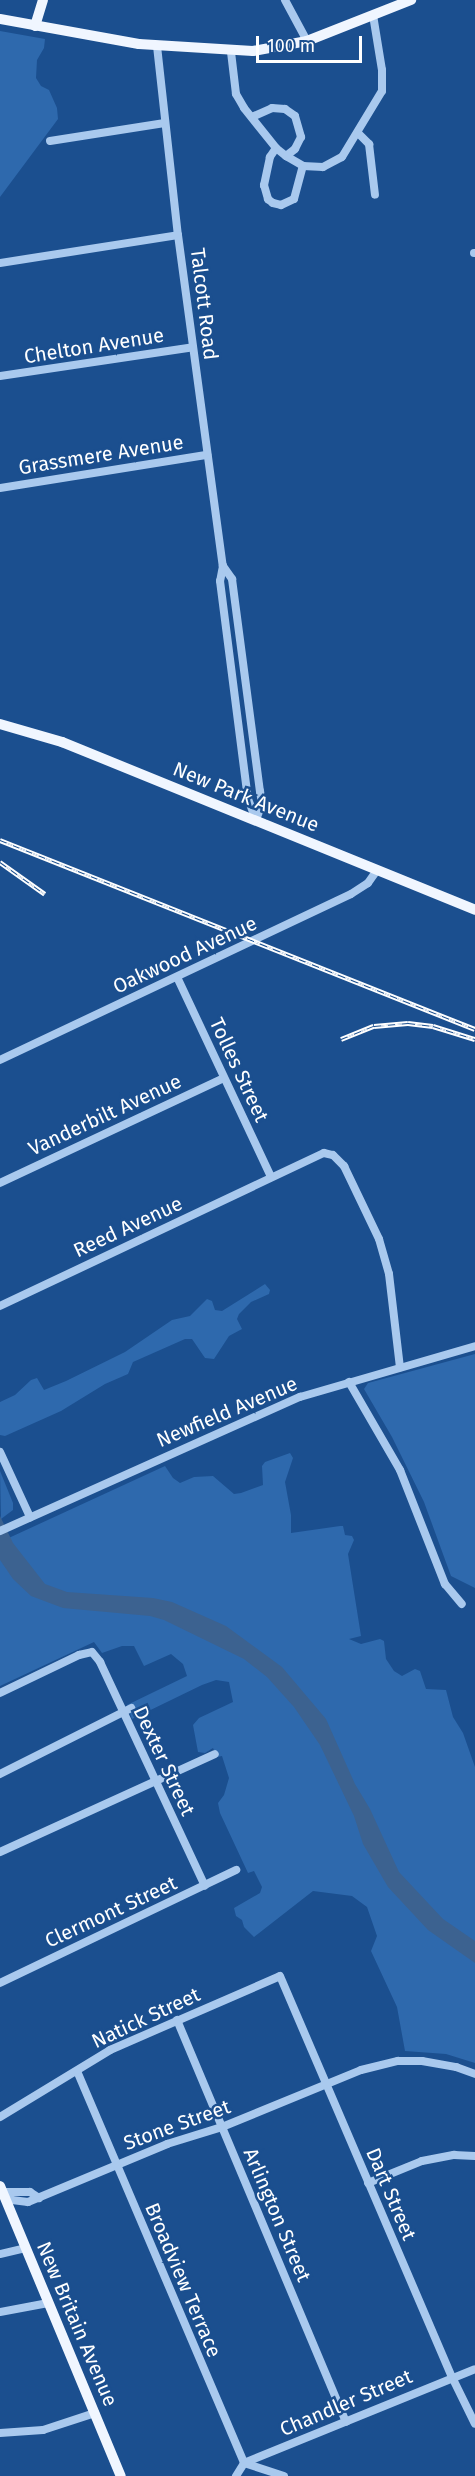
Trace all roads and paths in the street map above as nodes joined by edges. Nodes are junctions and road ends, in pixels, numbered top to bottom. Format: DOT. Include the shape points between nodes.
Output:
graph roads {
  1 [pos="43,0"];
  2 [pos="285,0"];
  3 [pos="411,0"];
  4 [pos="373,15"];
  5 [pos="0,19"];
  6 [pos="35,26"];
  7 [pos="307,41"];
  8 [pos="157,46"];
  9 [pos="231,52"];
  10 [pos="252,117"];
  11 [pos="165,123"];
  12 [pos="358,133"];
  13 [pos="50,141"];
  14 [pos="276,148"];
  15 [pos="286,156"];
  16 [pos="303,166"];
  17 [pos="375,195"];
  18 [pos="178,235"];
  19 [pos="0,263"];
  20 [pos="193,347"];
  21 [pos="0,376"];
  22 [pos="207,455"];
  23 [pos="0,488"];
  24 [pos="224,566"];
  25 [pos="238,617"];
  26 [pos="225,619"];
  27 [pos="248,699"];
  28 [pos="236,701"];
  29 [pos="0,724"];
  30 [pos="256,820"];
  31 [pos="377,870"];
  32 [pos="475,910"];
  33 [pos="177,976"];
  34 [pos="0,1060"];
  35 [pos="224,1078"];
  36 [pos="271,1177"];
  37 [pos="0,1183"];
  38 [pos="0,1306"];
  39 [pos="475,1346"];
  40 [pos="400,1367"];
  41 [pos="349,1382"];
  42 [pos="0,1452"];
  43 [pos="30,1517"];
  44 [pos="0,1531"];
  45 [pos="462,1604"];
  46 [pos="0,1693"];
  47 [pos="132,1708"];
  48 [pos="123,1713"];
  49 [pos="215,1754"];
  50 [pos="0,1773"];
  51 [pos="154,1780"];
  52 [pos="0,1852"];
  53 [pos="236,1870"];
  54 [pos="205,1886"];
  55 [pos="280,1976"];
  56 [pos="0,1983"];
  57 [pos="177,2020"];
  58 [pos="77,2072"];
  59 [pos="475,2074"];
  60 [pos="327,2084"];
  61 [pos="0,2117"];
  62 [pos="222,2127"];
  63 [pos="475,2156"];
  64 [pos="115,2165"];
  65 [pos="368,2183"];
  66 [pos="1,2189"];
  67 [pos="25,2248"];
  68 [pos="0,2254"];
  69 [pos="48,2302"];
  70 [pos="0,2312"];
  71 [pos="475,2369"];
  72 [pos="452,2377"];
  73 [pos="95,2413"];
  74 [pos="346,2422"];
  75 [pos="475,2424"];
  76 [pos="0,2433"];
  77 [pos="244,2463"];
  78 [pos="122,2476"];
  79 [pos="236,2476"];
  80 [pos="284,2476"];
  1 -- 6 [label="main road"];
  2 -- 7 [label="street"];
  3 -- 4 [label="main road"];
  4 -- 7 [label="main road"];
  4 -- 12 [label="street" via="383,86"];
  5 -- 6 [label="main road"];
  6 -- 8 [label="main road"];
  7 -- 9 [label="main road"];
  8 -- 9 [label="main road"];
  8 -- 11 [label="street, Talcott Road"];
  9 -- 10 [label="street" via="236,94"];
  10 -- 14 [label="street"];
  10 -- 15 [label="street" via="272,108 285,109 295,116 301,137"];
  11 -- 13 [label="street"];
  11 -- 18 [label="street, Talcott Road"];
  12 -- 16 [label="street" via="333,164"];
  12 -- 17 [label="street" via="369,144"];
  14 -- 15 [label="street"];
  14 -- 16 [label="street" via="264,185 273,203 281,205 294,199"];
  15 -- 16 [label="street"];
  18 -- 19 [label="street"];
  18 -- 20 [label="street, Talcott Road"];
  20 -- 21 [label="street, Chelton Avenue"];
  20 -- 22 [label="street, Talcott Road"];
  22 -- 23 [label="street, Grassmere Avenue"];
  22 -- 24 [label="street, Talcott Road"];
  24 -- 25 [label="street, Talcott Road" via="232,579"];
  24 -- 26 [label="street, Talcott Road" via="220,581"];
  25 -- 26 [label="street"];
  25 -- 27 [label="street, Talcott Road"];
  26 -- 28 [label="street, Talcott Road"];
  27 -- 28 [label="street"];
  27 -- 30 [label="street, Talcott Road" via="262,804"];
  28 -- 30 [label="street, Talcott Road" via="248,799"];
  29 -- 30 [label="main road, New Park Avenue" via="62,742"];
  30 -- 31 [label="main road, New Park Avenue"];
  31 -- 32 [label="main road, New Park Avenue"];
  31 -- 33 [label="street, Oakwood Avenue" via="368,883 351,894"];
  33 -- 34 [label="street, Oakwood Avenue"];
  33 -- 35 [label="street, Tolles Street"];
  35 -- 36 [label="street, Tolles Street"];
  35 -- 37 [label="street, Vanderbilt Avenue"];
  36 -- 38 [label="street, Reed Avenue"];
  36 -- 40 [label="street, Reed Avenue" via="324,1153 333,1155 344,1166 385,1256"];
  39 -- 40 [label="street, Newfield Avenue"];
  40 -- 41 [label="street, Newfield Avenue"];
  41 -- 43 [label="street, Newfield Avenue" via="261,1413"];
  41 -- 45 [label="street" via="400,1470 444,1584"];
  42 -- 43 [label="street"];
  43 -- 44 [label="street, Newfield Avenue"];
  46 -- 48 [label="street, Dexter Street" via="92,1652"];
  47 -- 48 [label="street"];
  48 -- 50 [label="street"];
  48 -- 51 [label="street, Dexter Street"];
  49 -- 51 [label="street"];
  51 -- 52 [label="street"];
  51 -- 54 [label="street, Dexter Street"];
  53 -- 54 [label="street, Clermont Street"];
  54 -- 56 [label="street, Clermont Street"];
  55 -- 57 [label="street, Natick Street"];
  55 -- 60 [label="street, Dart Street"];
  57 -- 58 [label="street, Natick Street" via="110,2050"];
  57 -- 62 [label="street, Arlington Street"];
  58 -- 61 [label="street, Natick Street"];
  58 -- 64 [label="street, Broadview Terrace"];
  59 -- 60 [label="street, Stone Street" via="443,2064 398,2061"];
  60 -- 62 [label="street, Stone Street"];
  60 -- 65 [label="street, Dart Street"];
  62 -- 64 [label="street, Stone Street"];
  62 -- 74 [label="street, Arlington Street"];
  63 -- 65 [label="street" via="422,2161"];
  64 -- 66 [label="street, Stone Street" via="28,2202 12,2200"];
  64 -- 77 [label="street, Broadview Terrace"];
  65 -- 72 [label="street, Dart Street"];
  66 -- 67 [label="main road, New Britain Avenue"];
  67 -- 68 [label="street"];
  67 -- 69 [label="main road, New Britain Avenue"];
  69 -- 70 [label="street"];
  69 -- 73 [label="main road, New Britain Avenue"];
  71 -- 72 [label="street, Chandler Street"];
  72 -- 74 [label="street, Chandler Street"];
  72 -- 75 [label="street, Dart Street"];
  73 -- 76 [label="street" via="43,2430"];
  73 -- 78 [label="main road, New Britain Avenue"];
  74 -- 77 [label="street, Chandler Street"];
  77 -- 79 [label="street"];
  77 -- 80 [label="street"];
}
